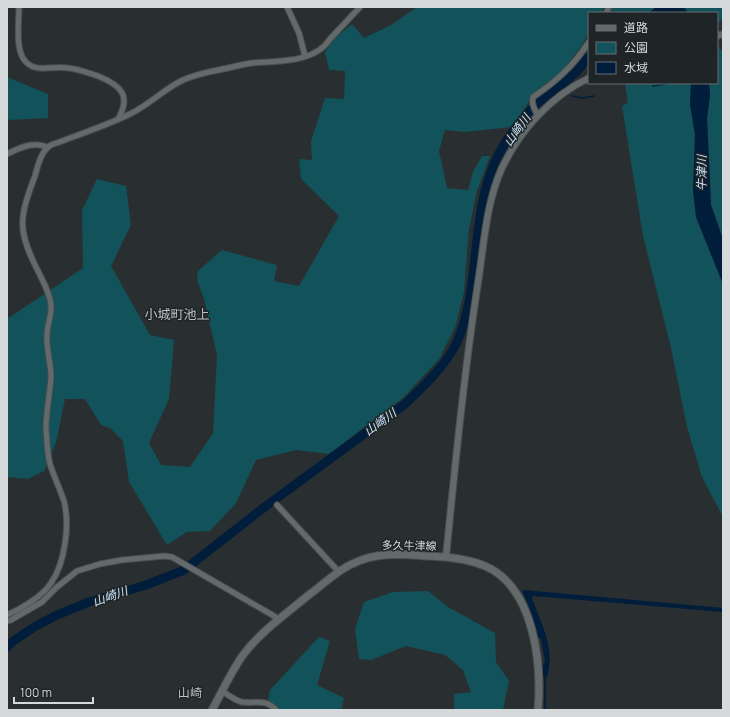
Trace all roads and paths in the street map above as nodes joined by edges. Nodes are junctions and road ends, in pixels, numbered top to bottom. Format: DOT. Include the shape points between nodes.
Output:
graph roads {
  1 [pos="19,7"];
  2 [pos="287,7"];
  3 [pos="360,7"];
  4 [pos="588,43"];
  5 [pos="305,56"];
  6 [pos="588,79"];
  7 [pos="537,114"];
  8 [pos="118,119"];
  9 [pos="47,147"];
  10 [pos="7,154"];
  11 [pos="277,505"];
  12 [pos="446,557"];
  13 [pos="339,572"];
  14 [pos="7,615"];
  15 [pos="7,620"];
  16 [pos="279,620"];
  17 [pos="222,692"];
  18 [pos="212,710"];
  19 [pos="276,710"];
  20 [pos="538,710"];
  1 -- 8 [label="street" via="19,44 24,60 40,69 69,68 112,82 121,89 124,99 123,110"];
  2 -- 5 [label="street" via="299,33"];
  3 -- 5 [label="street" via="326,46"];
  4 -- 7 [label="street" via="560,77 533,97"];
  5 -- 8 [label="street" via="280,62 243,64 190,77 147,105"];
  6 -- 7 [label="street"];
  7 -- 12 [label="street" via="512,149 495,186 489,210 470,334"];
  8 -- 9 [label="street"];
  9 -- 10 [label="street" via="38,144"];
  9 -- 14 [label="street" via="26,200 23,229 27,249 51,304 47,337 51,376 46,428 50,465 64,502 66,532 62,557 51,584 37,597"];
  11 -- 13 [label="street"];
  12 -- 13 [label="main road, 多久牛津線" via="380,555 351,564"];
  12 -- 20 [label="main road, 多久牛津線" via="485,566 499,574 514,589 527,613 536,651 539,678"];
  13 -- 16 [label="main road, 多久牛津線"];
  15 -- 16 [label="street" via="42,602 77,571 122,560 164,556 172,557"];
  16 -- 17 [label="main road, 多久牛津線" via="243,655"];
  17 -- 18 [label="main road, 多久牛津線"];
  17 -- 19 [label="street" via="241,702 262,702"];
}
